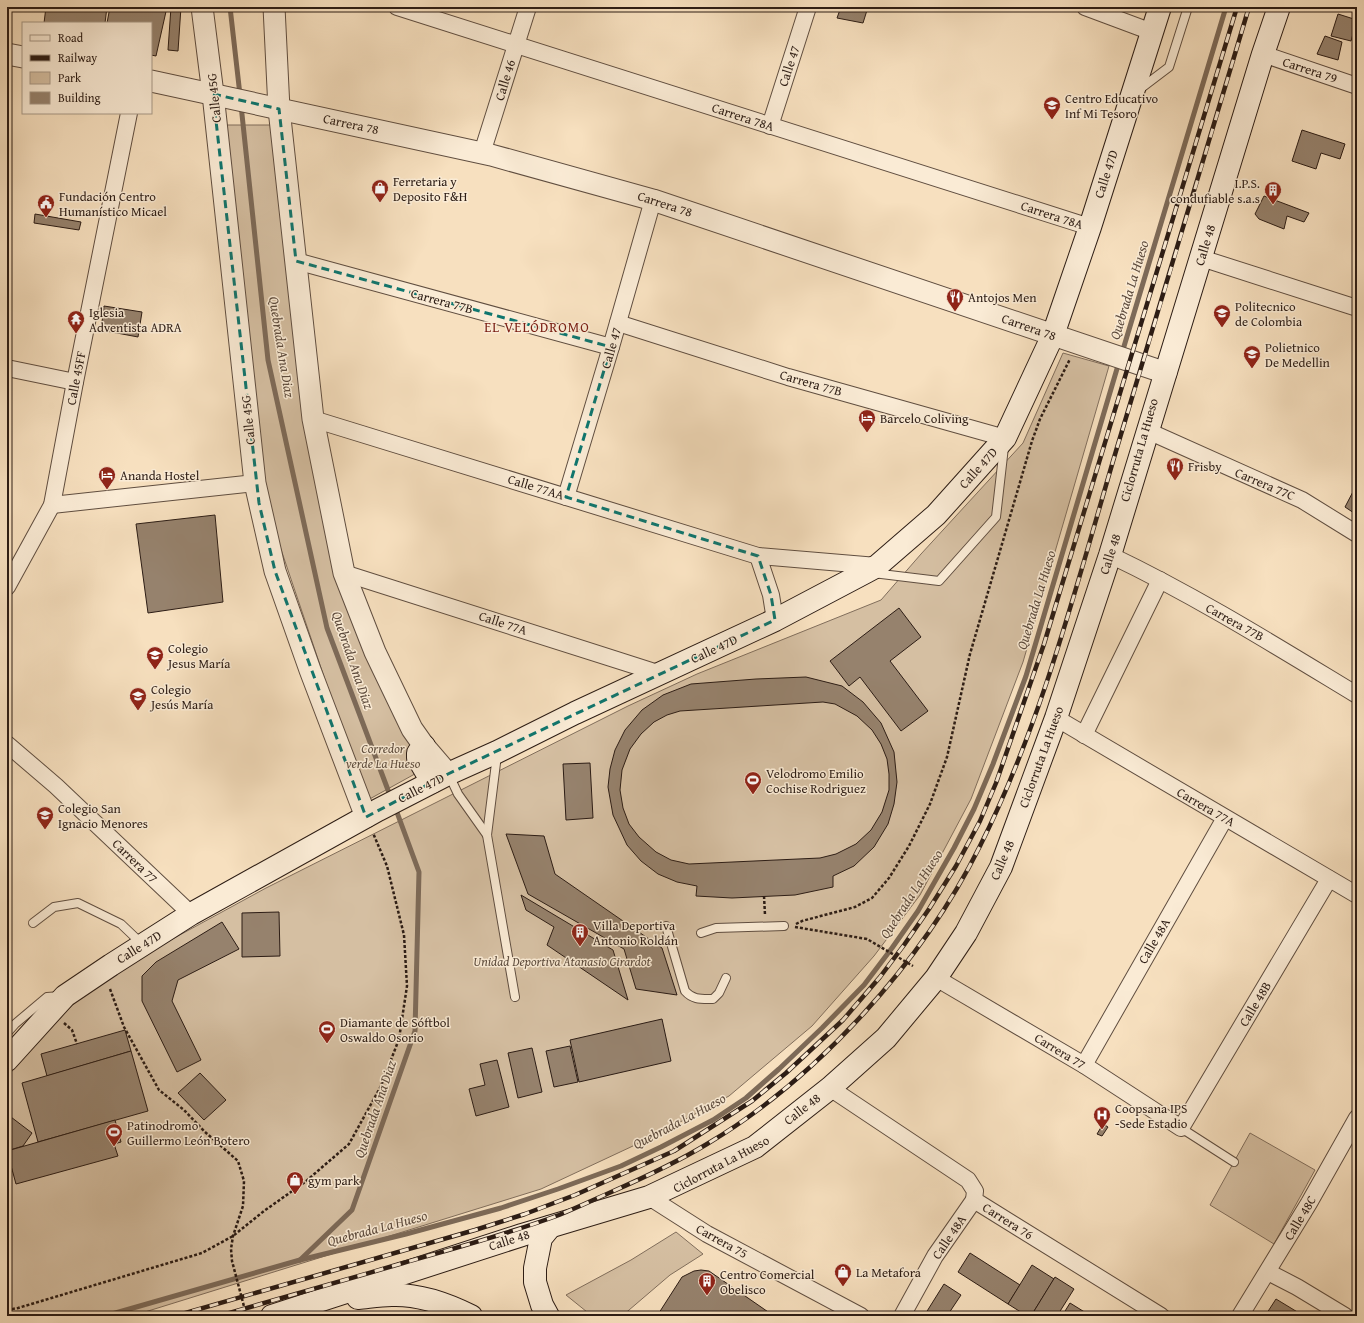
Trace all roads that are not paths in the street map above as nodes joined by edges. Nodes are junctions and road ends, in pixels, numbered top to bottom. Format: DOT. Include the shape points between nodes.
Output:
graph roads {
  1 [pos="202,7"];
  2 [pos="274,7"];
  3 [pos="397,7"];
  4 [pos="528,7"];
  5 [pos="808,7"];
  6 [pos="1085,7"];
  7 [pos="1160,7"];
  8 [pos="1188,7"];
  9 [pos="1279,7"];
  10 [pos="1152,32"];
  11 [pos="516,44"];
  12 [pos="7,54"];
  13 [pos="1263,54"];
  14 [pos="22,57"];
  15 [pos="152,81"];
  16 [pos="1357,86"];
  17 [pos="225,94"];
  18 [pos="1132,94"];
  19 [pos="266,103"];
  20 [pos="129,114"];
  21 [pos="770,126"];
  22 [pos="482,153"];
  23 [pos="653,200"];
  24 [pos="1090,227"];
  25 [pos="1201,258"];
  26 [pos="296,261"];
  27 [pos="1357,308"];
  28 [pos="618,323"];
  29 [pos="1053,335"];
  30 [pos="612,347"];
  31 [pos="7,368"];
  32 [pos="1166,373"];
  33 [pos="75,382"];
  34 [pos="313,419"];
  35 [pos="1148,431"];
  36 [pos="1005,438"];
  37 [pos="255,484"];
  38 [pos="566,497"];
  39 [pos="52,505"];
  40 [pos="1357,534"];
  41 [pos="1110,555"];
  42 [pos="758,556"];
  43 [pos="872,569"];
  44 [pos="344,573"];
  45 [pos="1160,580"];
  46 [pos="7,586"];
  47 [pos="775,620"];
  48 [pos="661,674"];
  49 [pos="1357,695"];
  50 [pos="1056,718"];
  51 [pos="1084,735"];
  52 [pos="7,744"];
  53 [pos="424,746"];
  54 [pos="497,752"];
  55 [pos="436,780"];
  56 [pos="1225,818"];
  57 [pos="372,819"];
  58 [pos="487,835"];
  59 [pos="1329,879"];
  60 [pos="1357,895"];
  61 [pos="191,914"];
  62 [pos="32,923"];
  63 [pos="666,926"];
  64 [pos="784,926"];
  65 [pos="701,933"];
  66 [pos="142,945"];
  67 [pos="726,978"];
  68 [pos="936,978"];
  69 [pos="65,996"];
  70 [pos="515,997"];
  71 [pos="7,1033"];
  72 [pos="7,1059"];
  73 [pos="1084,1065"];
  74 [pos="830,1088"];
  75 [pos="1357,1118"];
  76 [pos="1181,1128"];
  77 [pos="1234,1162"];
  78 [pos="649,1197"];
  79 [pos="974,1200"];
  80 [pos="550,1227"];
  81 [pos="1268,1272"];
  82 [pos="313,1303"];
  83 [pos="855,1315"];
  84 [pos="272,1316"];
  85 [pos="471,1316"];
  86 [pos="548,1316"];
  87 [pos="902,1316"];
  88 [pos="1161,1316"];
  89 [pos="1240,1316"];
  90 [pos="1345,1316"];
  1 -- 17 [label="street, Calle 45G" via="211,73"];
  2 -- 19 [label="street" via="277,84"];
  3 -- 11 [label="street, Carrera 78A"];
  4 -- 11 [label="street, Calle 46"];
  5 -- 21 [label="street, Calle 47"];
  6 -- 10 [label="street"];
  7 -- 10 [label="main road, Calle 47D"];
  8 -- 18 [label="lane" via="1169,67"];
  9 -- 13 [label="main road, Calle 48"];
  10 -- 18 [label="main road, Calle 47D"];
  11 -- 21 [label="street, Carrera 78A"];
  11 -- 22 [label="street, Calle 46"];
  12 -- 14 [label="street"];
  13 -- 16 [label="street, Carrera 79"];
  13 -- 25 [label="main road, Calle 48"];
  15 -- 17 [label="street"];
  17 -- 19 [label="street, Carrera 78"];
  17 -- 37 [label="street, Calle 45G"];
  18 -- 24 [label="main road, Calle 47D"];
  19 -- 22 [label="street, Carrera 78"];
  19 -- 26 [label="street"];
  20 -- 33 [label="street, Calle 45FF"];
  21 -- 24 [label="street, Carrera 78A"];
  22 -- 23 [label="street, Carrera 78"];
  23 -- 28 [label="street, Calle 47"];
  23 -- 29 [label="street, Carrera 78"];
  24 -- 29 [label="main road, Calle 47D"];
  25 -- 27 [label="street"];
  25 -- 32 [label="main road, Calle 48"];
  26 -- 30 [label="street, Carrera 77B"];
  26 -- 34 [label="street"];
  28 -- 30 [label="street, Calle 47"];
  28 -- 36 [label="street, Carrera 77B" via="788,377"];
  29 -- 32 [label="street, Carrera 78"];
  29 -- 36 [label="main road, Calle 47D"];
  30 -- 38 [label="street, Calle 47"];
  31 -- 33 [label="street"];
  32 -- 35 [label="main road, Calle 48"];
  33 -- 39 [label="street, Calle 45FF"];
  34 -- 38 [label="street, Calle 77AA"];
  34 -- 44 [label="street"];
  35 -- 40 [label="street, Carrera 77C" via="1302,500"];
  35 -- 41 [label="main road, Calle 48"];
  36 -- 43 [label="main road, Calle 47D" via="936,515"];
  36 -- 43 [label="lane" via="996,517 939,581"];
  37 -- 39 [label="street"];
  37 -- 57 [label="street, Calle 45G" via="275,571 310,670"];
  38 -- 42 [label="street, Calle 77AA"];
  39 -- 46 [label="street, Calle 45FF"];
  41 -- 45 [label="street, Carrera 77B"];
  41 -- 50 [label="main road, Calle 48"];
  42 -- 43 [label="street, Calle 77AA"];
  42 -- 47 [label="street" via="771,595"];
  43 -- 47 [label="main road, Calle 47D"];
  44 -- 48 [label="street, Calle 77A"];
  44 -- 53 [label="street" via="375,652 412,729"];
  45 -- 49 [label="street, Carrera 77B"];
  45 -- 51 [label="street"];
  47 -- 48 [label="main road, Calle 47D"];
  48 -- 54 [label="main road, Calle 47D"];
  50 -- 51 [label="street, Carrera 77A"];
  50 -- 68 [label="main road, Calle 48" via="1000,867 966,933"];
  51 -- 56 [label="street, Carrera 77A"];
  52 -- 61 [label="street, Carrera 77" via="56,786"];
  53 -- 55 [label="main road" via="418,753 418,758"];
  54 -- 55 [label="main road, Calle 47D"];
  54 -- 58 [label="lane"];
  55 -- 57 [label="main road, Calle 47D"];
  55 -- 58 [label="lane" via="458,794"];
  56 -- 59 [label="street, Carrera 77A"];
  56 -- 73 [label="street, Calle 48A"];
  57 -- 61 [label="main road, Calle 47D"];
  58 -- 70 [label="lane"];
  59 -- 60 [label="street, Carrera 77A"];
  59 -- 76 [label="street, Calle 48B"];
  61 -- 66 [label="main road, Calle 47D"];
  62 -- 66 [label="lane" via="54,907 78,903 121,924"];
  63 -- 67 [label="lane" via="685,991 690,997 713,999"];
  64 -- 65 [label="lane" via="716,928"];
  66 -- 69 [label="main road, Calle 47D"];
  68 -- 73 [label="street, Carrera 77"];
  68 -- 74 [label="main road, Calle 48" via="886,1038"];
  69 -- 71 [label="lane" via="47,997"];
  69 -- 72 [label="main road, Calle 47D"];
  73 -- 76 [label="street, Carrera 77"];
  74 -- 78 [label="main road, Calle 48" via="755,1147"];
  74 -- 79 [label="street, Carrera 76" via="968,1180 975,1191"];
  75 -- 81 [label="street, Calle 48C"];
  76 -- 77 [label="lane"];
  78 -- 80 [label="main road, Calle 48"];
  78 -- 83 [label="street, Carrera 75" via="706,1234"];
  79 -- 87 [label="street, Calle 48A" via="935,1256"];
  79 -- 88 [label="street, Carrera 76"];
  80 -- 82 [label="main road, Calle 48"];
  80 -- 86 [label="main road" via="541,1238 534,1268 535,1282"];
  81 -- 89 [label="street, Calle 48C"];
  81 -- 90 [label="street"];
  82 -- 84 [label="main road, Calle 48"];
  82 -- 85 [label="main road" via="392,1295 444,1304"];
}
